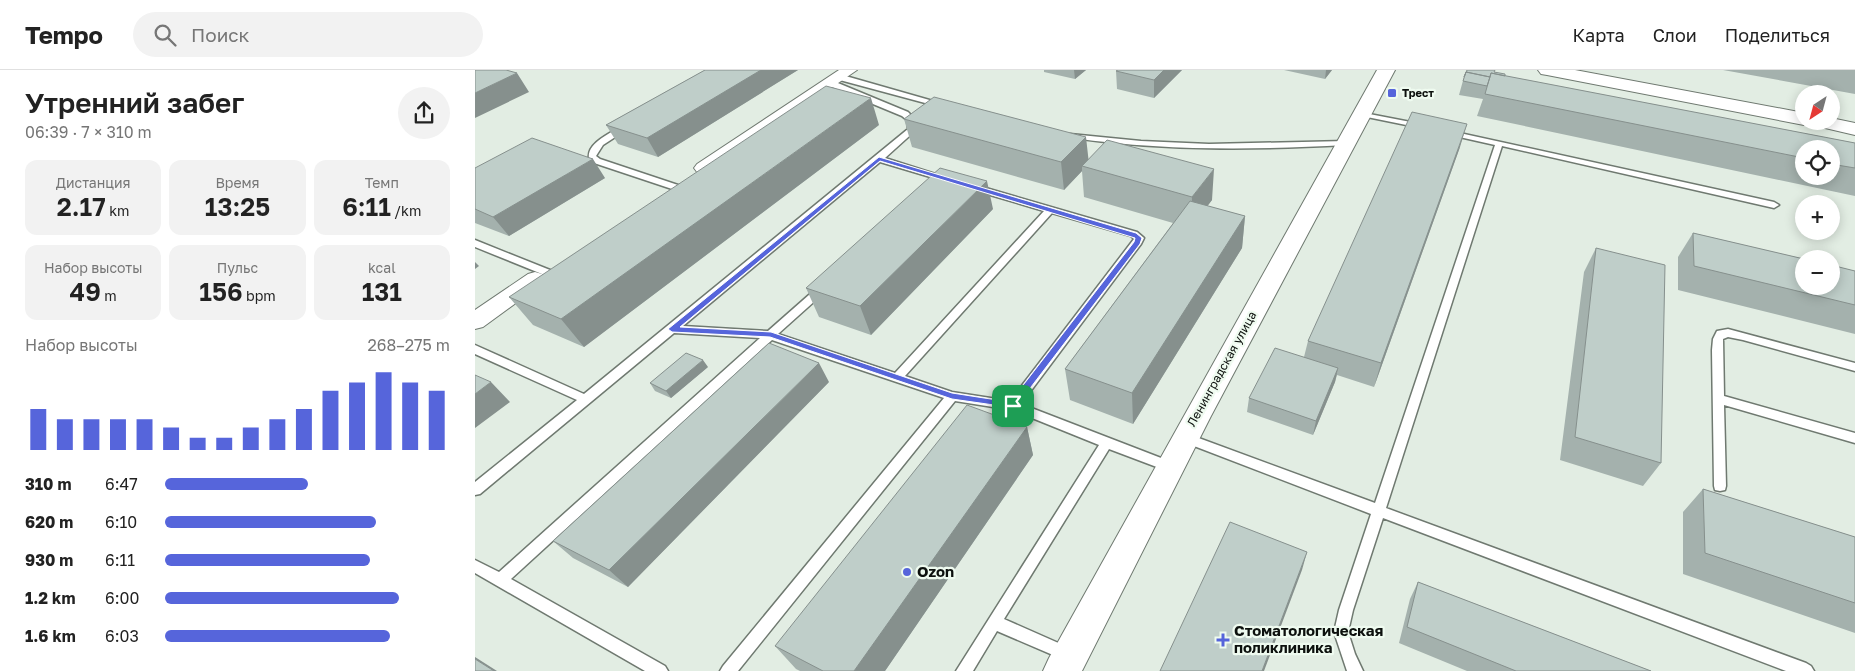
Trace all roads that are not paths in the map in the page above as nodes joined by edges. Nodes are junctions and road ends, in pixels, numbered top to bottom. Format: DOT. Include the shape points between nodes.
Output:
graph roads {
  1 [pos="1386,70"];
  2 [pos="1547,70"];
  3 [pos="839,76"];
  4 [pos="953,108"];
  5 [pos="1362,114"];
  6 [pos="1795,117"];
  7 [pos="1840,125"];
  8 [pos="629,126"];
  9 [pos="1855,128"];
  10 [pos="1067,135"];
  11 [pos="1346,143"];
  12 [pos="1499,144"];
  13 [pos="879,159"];
  14 [pos="675,187"];
  15 [pos="659,198"];
  16 [pos="1774,205"];
  17 [pos="1050,210"];
  18 [pos="475,243"];
  19 [pos="562,261"];
  20 [pos="546,272"];
  21 [pos="829,283"];
  22 [pos="475,321"];
  23 [pos="672,329"];
  24 [pos="771,335"];
  25 [pos="475,349"];
  26 [pos="1855,367"];
  27 [pos="897,378"];
  28 [pos="952,396"];
  29 [pos="585,399"];
  30 [pos="1718,399"];
  31 [pos="1013,406"];
  32 [pos="1185,438"];
  33 [pos="1855,438"];
  34 [pos="1107,442"];
  35 [pos="1170,466"];
  36 [pos="1720,486"];
  37 [pos="475,490"];
  38 [pos="1379,510"];
  39 [pos="475,566"];
  40 [pos="500,580"];
  41 [pos="994,622"];
  42 [pos="1067,663"];
  43 [pos="660,671"];
  44 [pos="728,671"];
  45 [pos="964,671"];
  46 [pos="1355,671"];
  47 [pos="1806,671"];
  1 -- 5 [label="street, Ленинградская улица"];
  2 -- 6 [label="street"];
  3 -- 4 [label="lane"];
  3 -- 13 [label="lane" via="911,119 912,130"];
  3 -- 14 [label="street"];
  5 -- 11 [label="street, Ленинградская улица"];
  5 -- 12 [label="lane"];
  7 -- 9 [label="street"];
  8 -- 14 [label="lane" via="605,140 592,157"];
  10 -- 11 [label="lane" via="1147,144 1221,147"];
  11 -- 32 [label="street, Ленинградская улица"];
  12 -- 16 [label="lane"];
  12 -- 38 [label="lane"];
  13 -- 17 [label="lane"];
  13 -- 23 [label="lane"];
  14 -- 15 [label="street"];
  17 -- 27 [label="lane"];
  17 -- 31 [label="lane" via="1139,238"];
  18 -- 20 [label="lane"];
  19 -- 20 [label="street"];
  20 -- 22 [label="street"];
  21 -- 24 [label="lane"];
  23 -- 24 [label="lane"];
  23 -- 29 [label="lane"];
  24 -- 27 [label="lane"];
  24 -- 40 [label="lane"];
  25 -- 29 [label="lane"];
  26 -- 30 [label="lane" via="1743,336 1721,334 1717,350"];
  27 -- 28 [label="lane"];
  28 -- 31 [label="lane"];
  28 -- 44 [label="lane"];
  29 -- 37 [label="lane"];
  30 -- 33 [label="lane"];
  30 -- 36 [label="lane"];
  31 -- 34 [label="lane"];
  32 -- 35 [label="street, Ленинградская улица"];
  32 -- 38 [label="lane"];
  34 -- 35 [label="lane"];
  34 -- 41 [label="lane"];
  35 -- 42 [label="street, Ленинградская улица"];
  38 -- 46 [label="lane" via="1341,632"];
  38 -- 47 [label="lane"];
  39 -- 40 [label="lane"];
  40 -- 43 [label="lane"];
  41 -- 42 [label="lane"];
  41 -- 45 [label="lane"];
}
